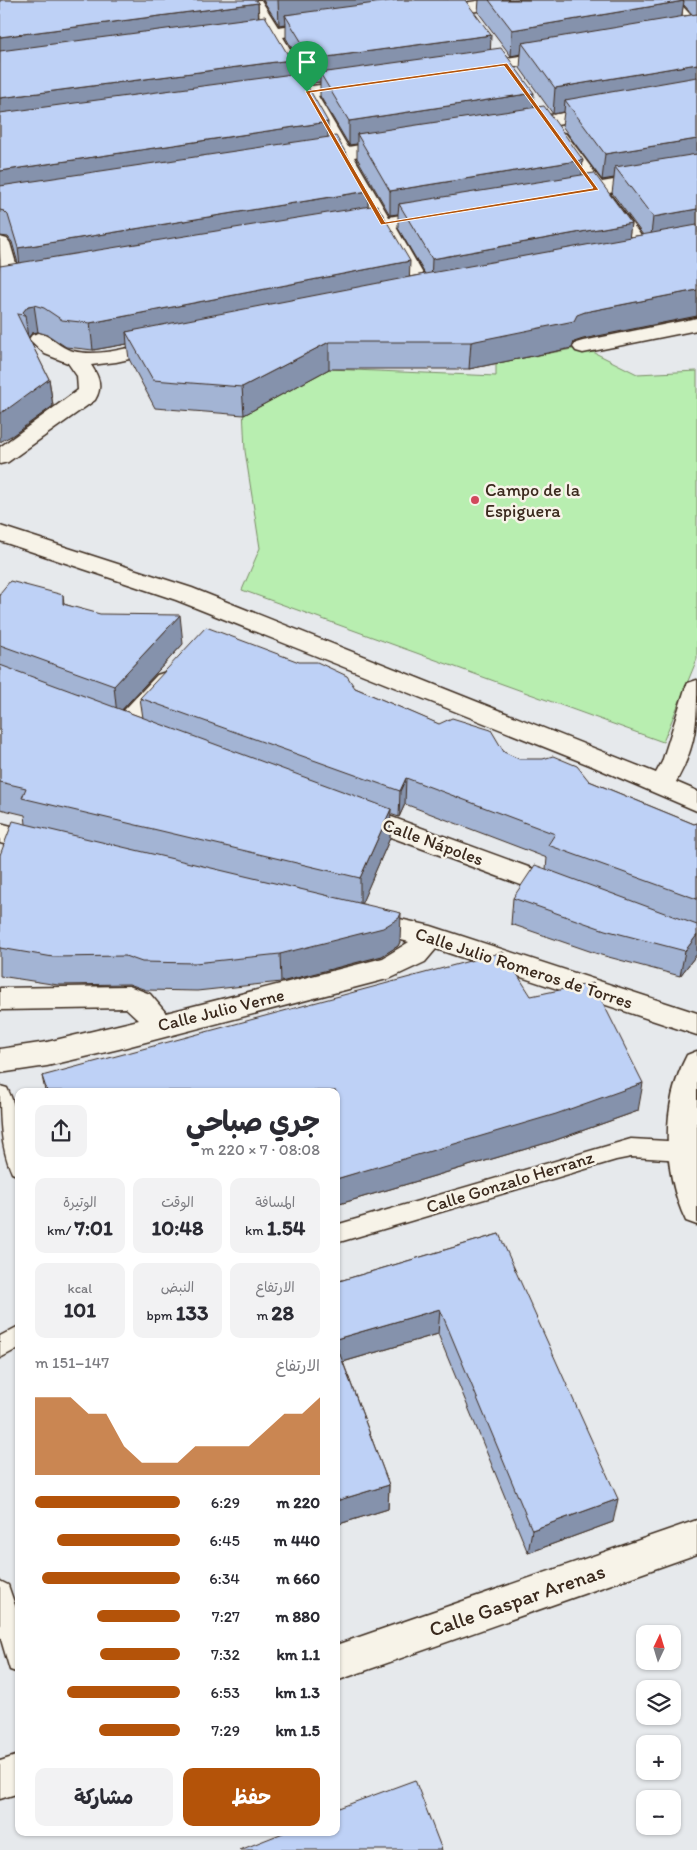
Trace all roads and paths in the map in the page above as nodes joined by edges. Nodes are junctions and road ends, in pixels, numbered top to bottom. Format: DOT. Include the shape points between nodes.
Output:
graph roads {
  1 [pos="253,0"];
  2 [pos="521,0"];
  3 [pos="668,0"];
  4 [pos="460,4"];
  5 [pos="416,14"];
  6 [pos="339,24"];
  7 [pos="477,26"];
  8 [pos="697,31"];
  9 [pos="272,33"];
  10 [pos="677,34"];
  11 [pos="224,40"];
  12 [pos="493,48"];
  13 [pos="572,52"];
  14 [pos="458,71"];
  15 [pos="510,71"];
  16 [pos="373,83"];
  17 [pos="307,92"];
  18 [pos="257,98"];
  19 [pos="613,110"];
  20 [pos="542,115"];
  21 [pos="499,129"];
  22 [pos="411,143"];
  23 [pos="342,153"];
  24 [pos="293,161"];
  25 [pos="697,172"];
  26 [pos="597,189"];
  27 [pos="548,197"];
  28 [pos="451,213"];
  29 [pos="383,224"];
  30 [pos="334,232"];
  31 [pos="0,243"];
  32 [pos="644,253"];
  33 [pos="15,284"];
  34 [pos="424,293"];
  35 [pos="697,324"];
  36 [pos="39,339"];
  37 [pos="181,342"];
  38 [pos="582,347"];
  39 [pos="77,360"];
  40 [pos="0,457"];
  41 [pos="0,533"];
  42 [pos="182,664"];
  43 [pos="697,689"];
  44 [pos="150,738"];
  45 [pos="661,786"];
  46 [pos="697,802"];
  47 [pos="335,806"];
  48 [pos="0,834"];
  49 [pos="67,850"];
  50 [pos="586,898"];
  51 [pos="345,916"];
  52 [pos="431,937"];
  53 [pos="0,999"];
  54 [pos="697,1024"];
  55 [pos="160,1026"];
  56 [pos="0,1061"];
  57 [pos="697,1063"];
  58 [pos="0,1094"];
  59 [pos="15,1151"];
  60 [pos="686,1151"];
  61 [pos="697,1212"];
  62 [pos="340,1233"];
  63 [pos="15,1339"];
  64 [pos="0,1348"];
  65 [pos="697,1537"];
  66 [pos="0,1593"];
  67 [pos="15,1647"];
  68 [pos="340,1662"];
  69 [pos="15,1775"];
  70 [pos="0,1780"];
  1 -- 9 [label="street"];
  2 -- 4 [label="street"];
  3 -- 8 [label="street"];
  4 -- 5 [label="street"];
  4 -- 7 [label="street"];
  6 -- 9 [label="street"];
  8 -- 10 [label="street"];
  9 -- 11 [label="street"];
  9 -- 17 [label="street"];
  12 -- 15 [label="street"];
  13 -- 15 [label="street"];
  14 -- 15 [label="street"];
  16 -- 17 [label="street"];
  17 -- 18 [label="street"];
  17 -- 23 [label="street"];
  19 -- 20 [label="street"];
  20 -- 21 [label="street"];
  20 -- 26 [label="street"];
  22 -- 23 [label="street"];
  23 -- 24 [label="street"];
  23 -- 29 [label="street"];
  25 -- 26 [label="street"];
  26 -- 27 [label="street"];
  26 -- 32 [label="street"];
  28 -- 29 [label="street"];
  29 -- 30 [label="street"];
  29 -- 34 [label="street"];
  31 -- 33 [label="street"];
  35 -- 38 [label="street"];
  36 -- 39 [label="street" via="60,355"];
  37 -- 39 [label="street"];
  39 -- 40 [label="street" via="90,382 87,395"];
  41 -- 45 [label="street" via="184,594 222,621 601,760"];
  42 -- 44 [label="street" via="112,725"];
  43 -- 45 [label="street" via="675,762"];
  45 -- 46 [label="street"];
  47 -- 50 [label="street, Calle Nápoles"];
  48 -- 49 [label="street"];
  51 -- 52 [label="street, Calle Julio Romeros de Torres"];
  52 -- 54 [label="street, Calle Julio Romeros de Torres"];
  52 -- 55 [label="street, Calle Julio Verne" via="415,954 391,967"];
  53 -- 55 [label="street" via="129,998 140,1002"];
  55 -- 56 [label="street, Calle Julio Verne" via="56,1052"];
  57 -- 60 [label="street" via="684,1112"];
  58 -- 59 [label="lane"];
  60 -- 61 [label="street" via="690,1188"];
  60 -- 62 [label="lane, Calle Gonzalo Herranz" via="631,1148 616,1151"];
  63 -- 64 [label="lane"];
  65 -- 68 [label="street, Calle Gaspar Arenas"];
  66 -- 67 [label="lane"];
  69 -- 70 [label="street"];
}
